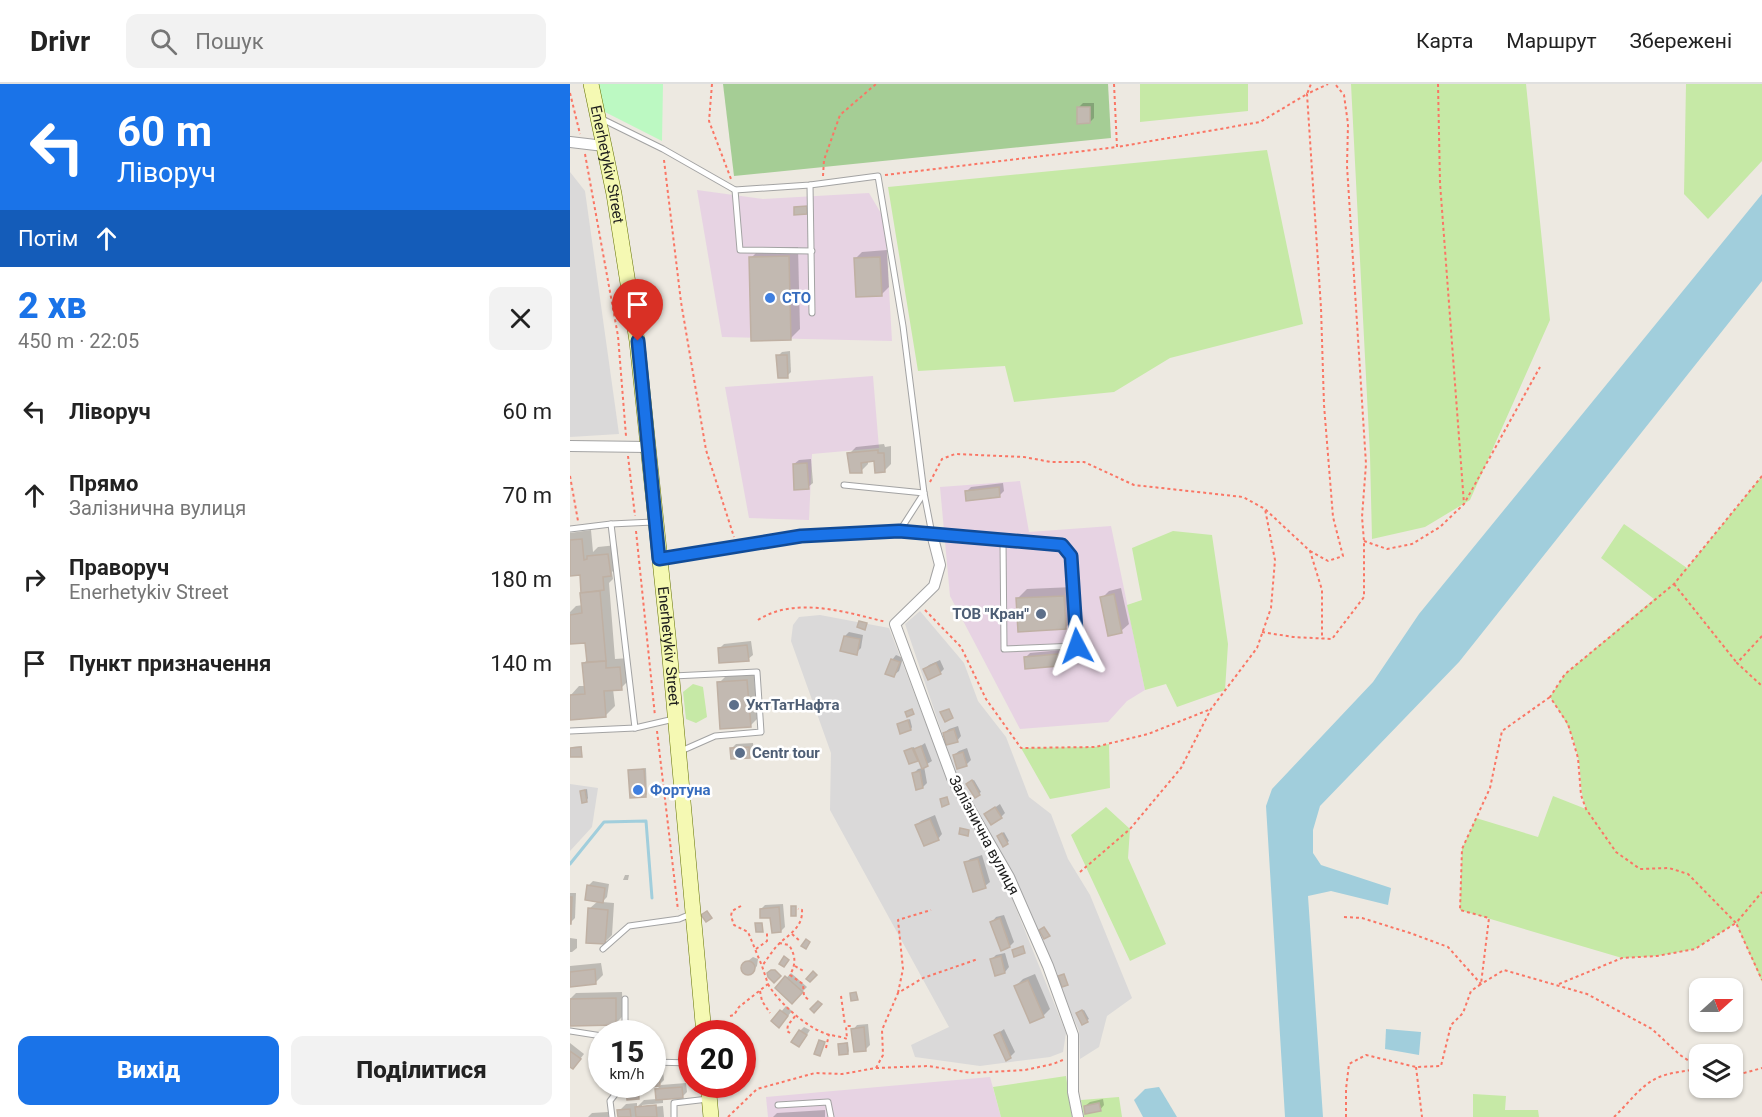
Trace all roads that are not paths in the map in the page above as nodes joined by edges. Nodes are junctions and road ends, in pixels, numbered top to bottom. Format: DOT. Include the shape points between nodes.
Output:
graph roads {
  1 [pos="591,84"];
  2 [pos="598,117"];
  3 [pos="570,142"];
  4 [pos="604,146"];
  5 [pos="810,185"];
  6 [pos="735,190"];
  7 [pos="812,251"];
  8 [pos="812,313"];
  9 [pos="570,446"];
  10 [pos="648,447"];
  11 [pos="844,485"];
  12 [pos="924,493"];
  13 [pos="655,522"];
  14 [pos="611,524"];
  15 [pos="570,529"];
  16 [pos="899,531"];
  17 [pos="938,535"];
  18 [pos="1003,541"];
  19 [pos="659,559"];
  20 [pos="671,676"];
  21 [pos="676,719"];
  22 [pos="636,728"];
  23 [pos="570,731"];
  24 [pos="679,752"];
  25 [pos="686,916"];
  26 [pos="603,949"];
  27 [pos="625,999"];
  28 [pos="625,1020"];
  29 [pos="702,1020"];
  30 [pos="570,1031"];
  31 [pos="588,1034"];
  32 [pos="612,1098"];
  33 [pos="688,1098"];
  34 [pos="709,1098"];
  35 [pos="778,1105"];
  36 [pos="612,1117"];
  37 [pos="674,1117"];
  38 [pos="711,1117"];
  39 [pos="831,1117"];
  40 [pos="1078,1117"];
  1 -- 2 [label="main road, Enerhetykiv Street"];
  2 -- 4 [label="main road, Enerhetykiv Street"];
  2 -- 6 [label="lane"];
  3 -- 4 [label="street"];
  4 -- 10 [label="main road, Enerhetykiv Street" via="638,341"];
  5 -- 6 [label="lane"];
  5 -- 7 [label="lane"];
  5 -- 12 [label="lane" via="878,176 903,326"];
  6 -- 7 [label="lane" via="740,250"];
  7 -- 8 [label="lane"];
  9 -- 10 [label="street"];
  10 -- 13 [label="main road, Enerhetykiv Street"];
  11 -- 12 [label="lane"];
  12 -- 16 [label="lane"];
  12 -- 17 [label="lane"];
  13 -- 14 [label="lane"];
  13 -- 19 [label="main road, Enerhetykiv Street"];
  14 -- 15 [label="lane"];
  14 -- 22 [label="lane"];
  16 -- 17 [label="street"];
  16 -- 19 [label="street" via="801,536"];
  17 -- 18 [label="lane"];
  17 -- 40 [label="street, Залізнична вулиця" via="940,566 934,586 895,624 952,778 1009,877 1048,966 1073,1035 1073,1092"];
  18 -- 18 [label="lane" via="1062,545 1071,556 1077,646 1004,649"];
  19 -- 20 [label="main road, Enerhetykiv Street"];
  20 -- 21 [label="main road, Enerhetykiv Street"];
  20 -- 24 [label="lane" via="757,672 761,732 715,736"];
  21 -- 22 [label="lane"];
  21 -- 24 [label="main road, Enerhetykiv Street"];
  22 -- 23 [label="lane"];
  24 -- 25 [label="main road, Enerhetykiv Street"];
  25 -- 26 [label="lane" via="629,926"];
  25 -- 29 [label="main road, Enerhetykiv Street"];
  27 -- 28 [label="lane"];
  30 -- 31 [label="lane"];
  32 -- 36 [label="lane"];
  33 -- 37 [label="lane" via="674,1102"];
  34 -- 38 [label="main road"];
  35 -- 39 [label="lane" via="828,1102"];
}
